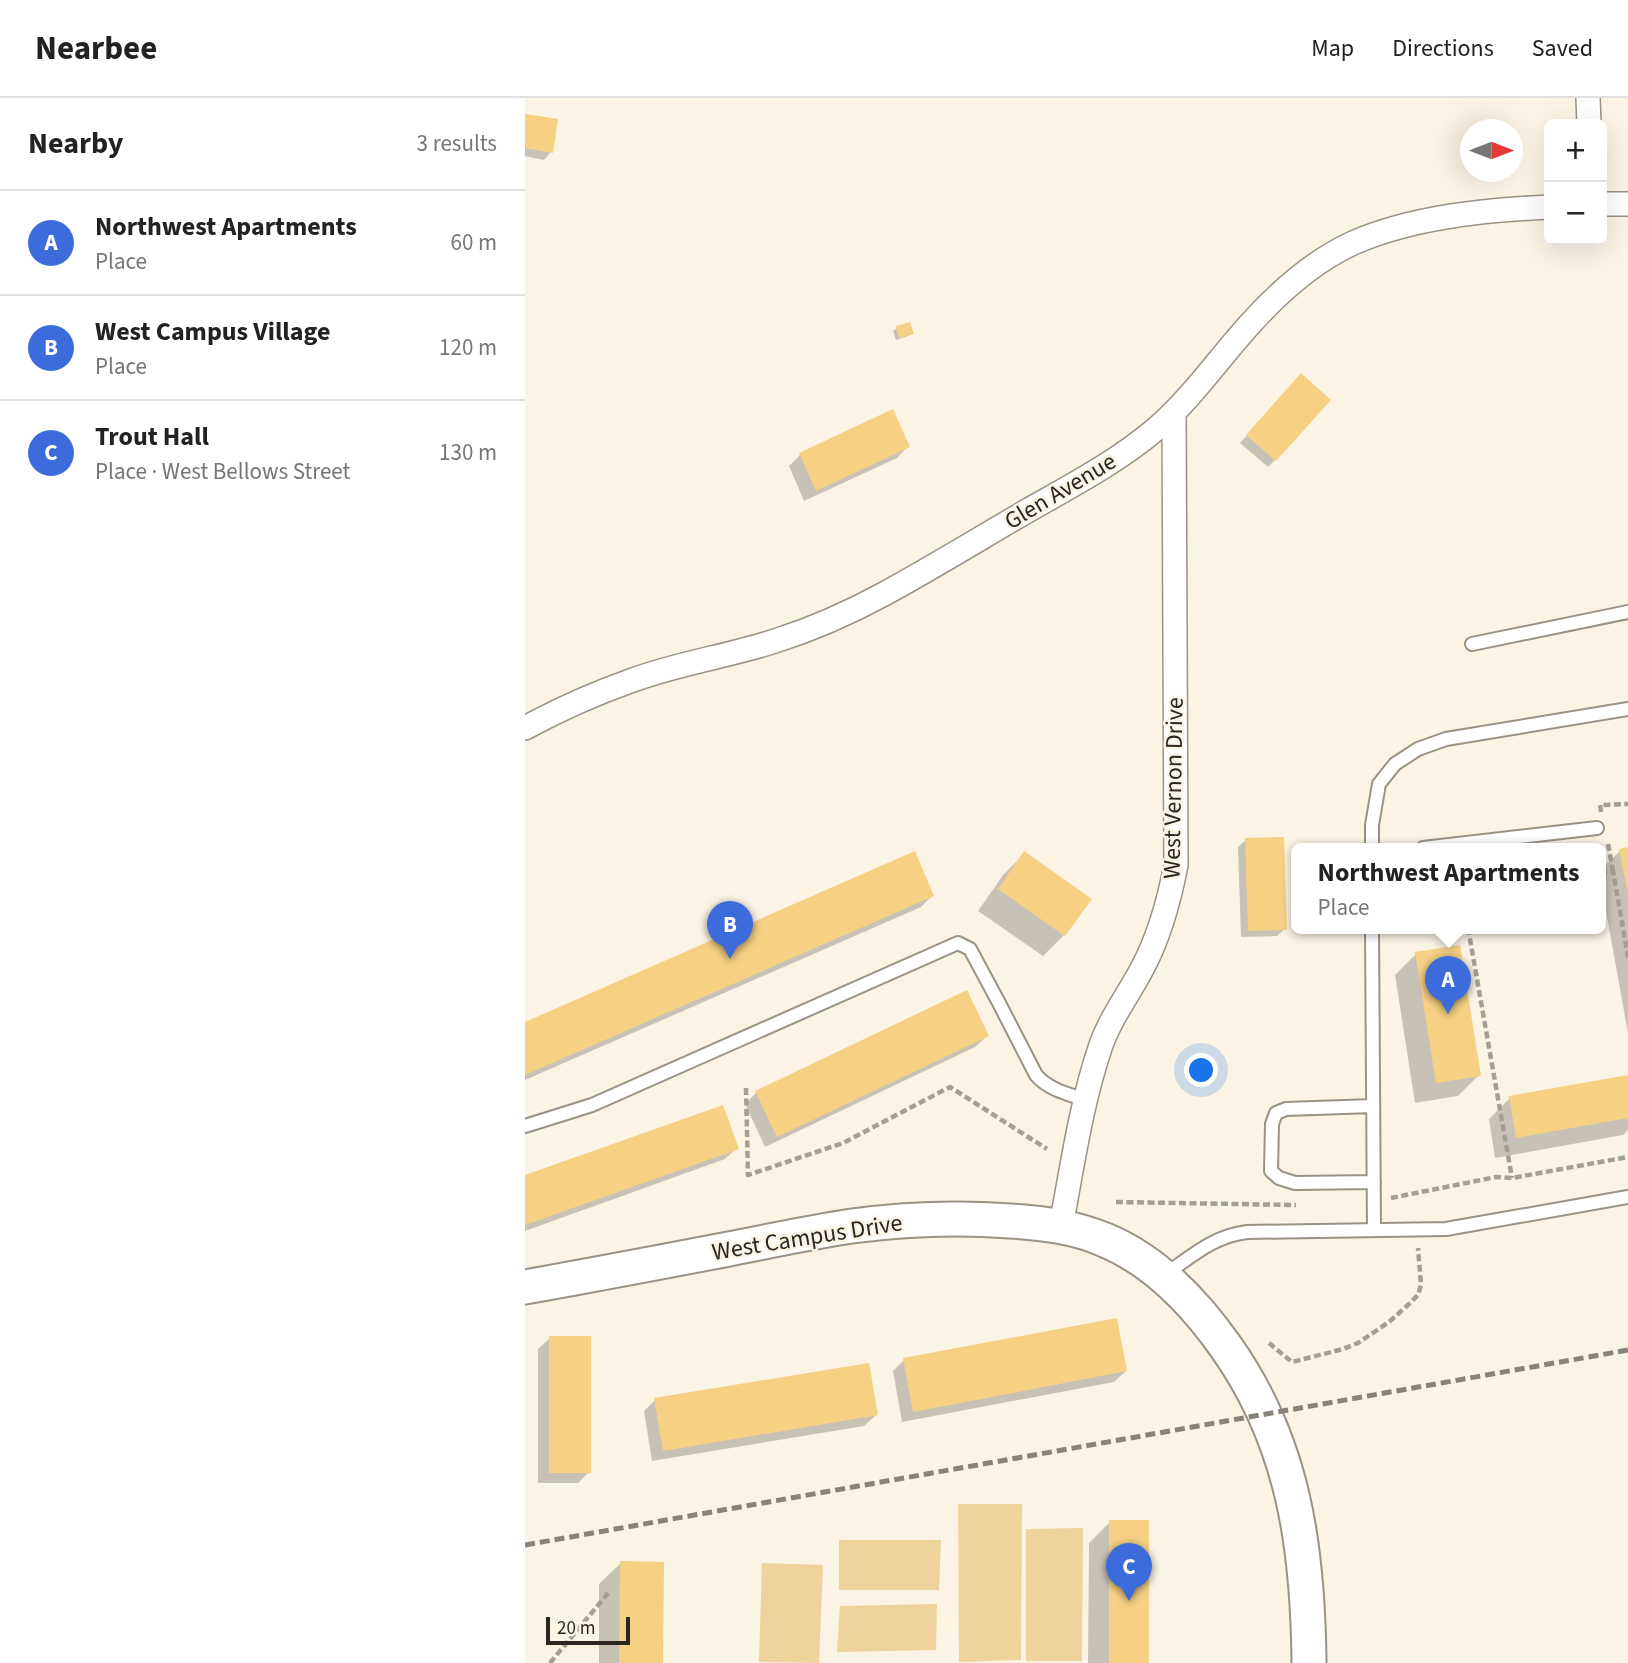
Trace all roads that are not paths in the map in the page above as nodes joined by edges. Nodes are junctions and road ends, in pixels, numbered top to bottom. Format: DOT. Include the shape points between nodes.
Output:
graph roads {
  1 [pos="1588,98"];
  2 [pos="1589,119"];
  3 [pos="1607,204"];
  4 [pos="1628,204"];
  5 [pos="1544,207"];
  6 [pos="1174,413"];
  7 [pos="1628,612"];
  8 [pos="1472,644"];
  9 [pos="1628,709"];
  10 [pos="525,728"];
  11 [pos="1597,828"];
  12 [pos="1372,843"];
  13 [pos="1466,843"];
  14 [pos="1372,934"];
  15 [pos="1086,1100"];
  16 [pos="1373,1105"];
  17 [pos="525,1126"];
  18 [pos="1374,1182"];
  19 [pos="1628,1197"];
  20 [pos="1061,1226"];
  21 [pos="1374,1230"];
  22 [pos="1163,1276"];
  23 [pos="525,1287"];
  24 [pos="1310,1663"];
  1 -- 2 [label="street"];
  3 -- 4 [label="street"];
  5 -- 6 [label="street, Glen Avenue" via="1430,220 1351,244 1319,262 1273,301"];
  6 -- 10 [label="street, Glen Avenue" via="1111,462 848,613 775,641 634,679"];
  6 -- 15 [label="street, West Vernon Drive" via="1176,865 1155,943 1108,1027"];
  7 -- 8 [label="lane"];
  9 -- 12 [label="lane" via="1446,738 1418,749 1395,764 1379,784"];
  11 -- 13 [label="lane"];
  14 -- 16 [label="lane"];
  15 -- 17 [label="lane" via="1050,1087 1036,1075 970,950 958,943 592,1105"];
  15 -- 20 [label="street, West Vernon Drive"];
  16 -- 18 [label="lane"];
  16 -- 18 [label="lane" via="1276,1113 1271,1171 1294,1183"];
  18 -- 21 [label="lane"];
  19 -- 21 [label="lane" via="1446,1229"];
  20 -- 22 [label="street, West Campus Drive" via="1121,1247"];
  20 -- 23 [label="street, West Campus Drive" via="972,1220 854,1226"];
  21 -- 22 [label="lane" via="1233,1233"];
  22 -- 24 [label="street, West Campus Drive" via="1202,1315 1238,1364 1266,1415 1289,1476 1301,1534"];
}
